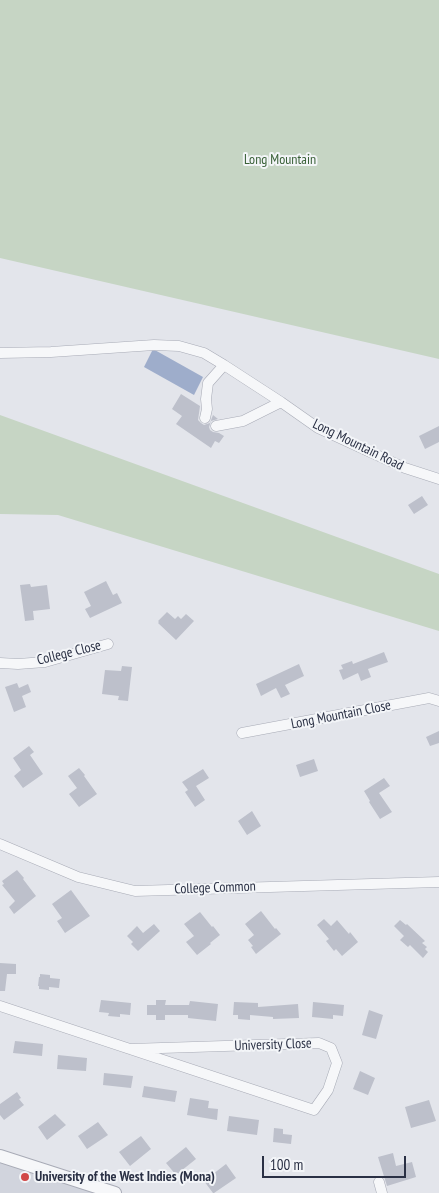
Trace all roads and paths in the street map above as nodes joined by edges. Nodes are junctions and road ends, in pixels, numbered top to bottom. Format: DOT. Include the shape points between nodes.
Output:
graph roads {
  1 [pos="0,354"];
  2 [pos="224,364"];
  3 [pos="281,402"];
  4 [pos="204,418"];
  5 [pos="216,426"];
  6 [pos="439,479"];
  7 [pos="108,644"];
  8 [pos="0,663"];
  9 [pos="439,701"];
  10 [pos="242,733"];
  11 [pos="0,844"];
  12 [pos="439,882"];
  13 [pos="0,1006"];
  14 [pos="130,1048"];
  15 [pos="0,1156"];
  16 [pos="379,1182"];
  17 [pos="114,1193"];
  18 [pos="382,1193"];
  1 -- 2 [label="street, Long Mountain Road" via="179,346 204,353"];
  2 -- 3 [label="street, Long Mountain Road"];
  2 -- 4 [label="street" via="208,383"];
  3 -- 5 [label="street" via="243,421"];
  3 -- 6 [label="street, Long Mountain Road" via="318,428 405,468"];
  7 -- 8 [label="street, College Close" via="45,662"];
  9 -- 10 [label="street, Long Mountain Close" via="430,698"];
  11 -- 12 [label="street, College Common" via="78,877 135,891"];
  13 -- 14 [label="street, University Close"];
  14 -- 14 [label="street, University Close" via="314,1110 328,1090 337,1063 331,1048 318,1043"];
  15 -- 17 [label="street"];
  16 -- 18 [label="street"];
}
